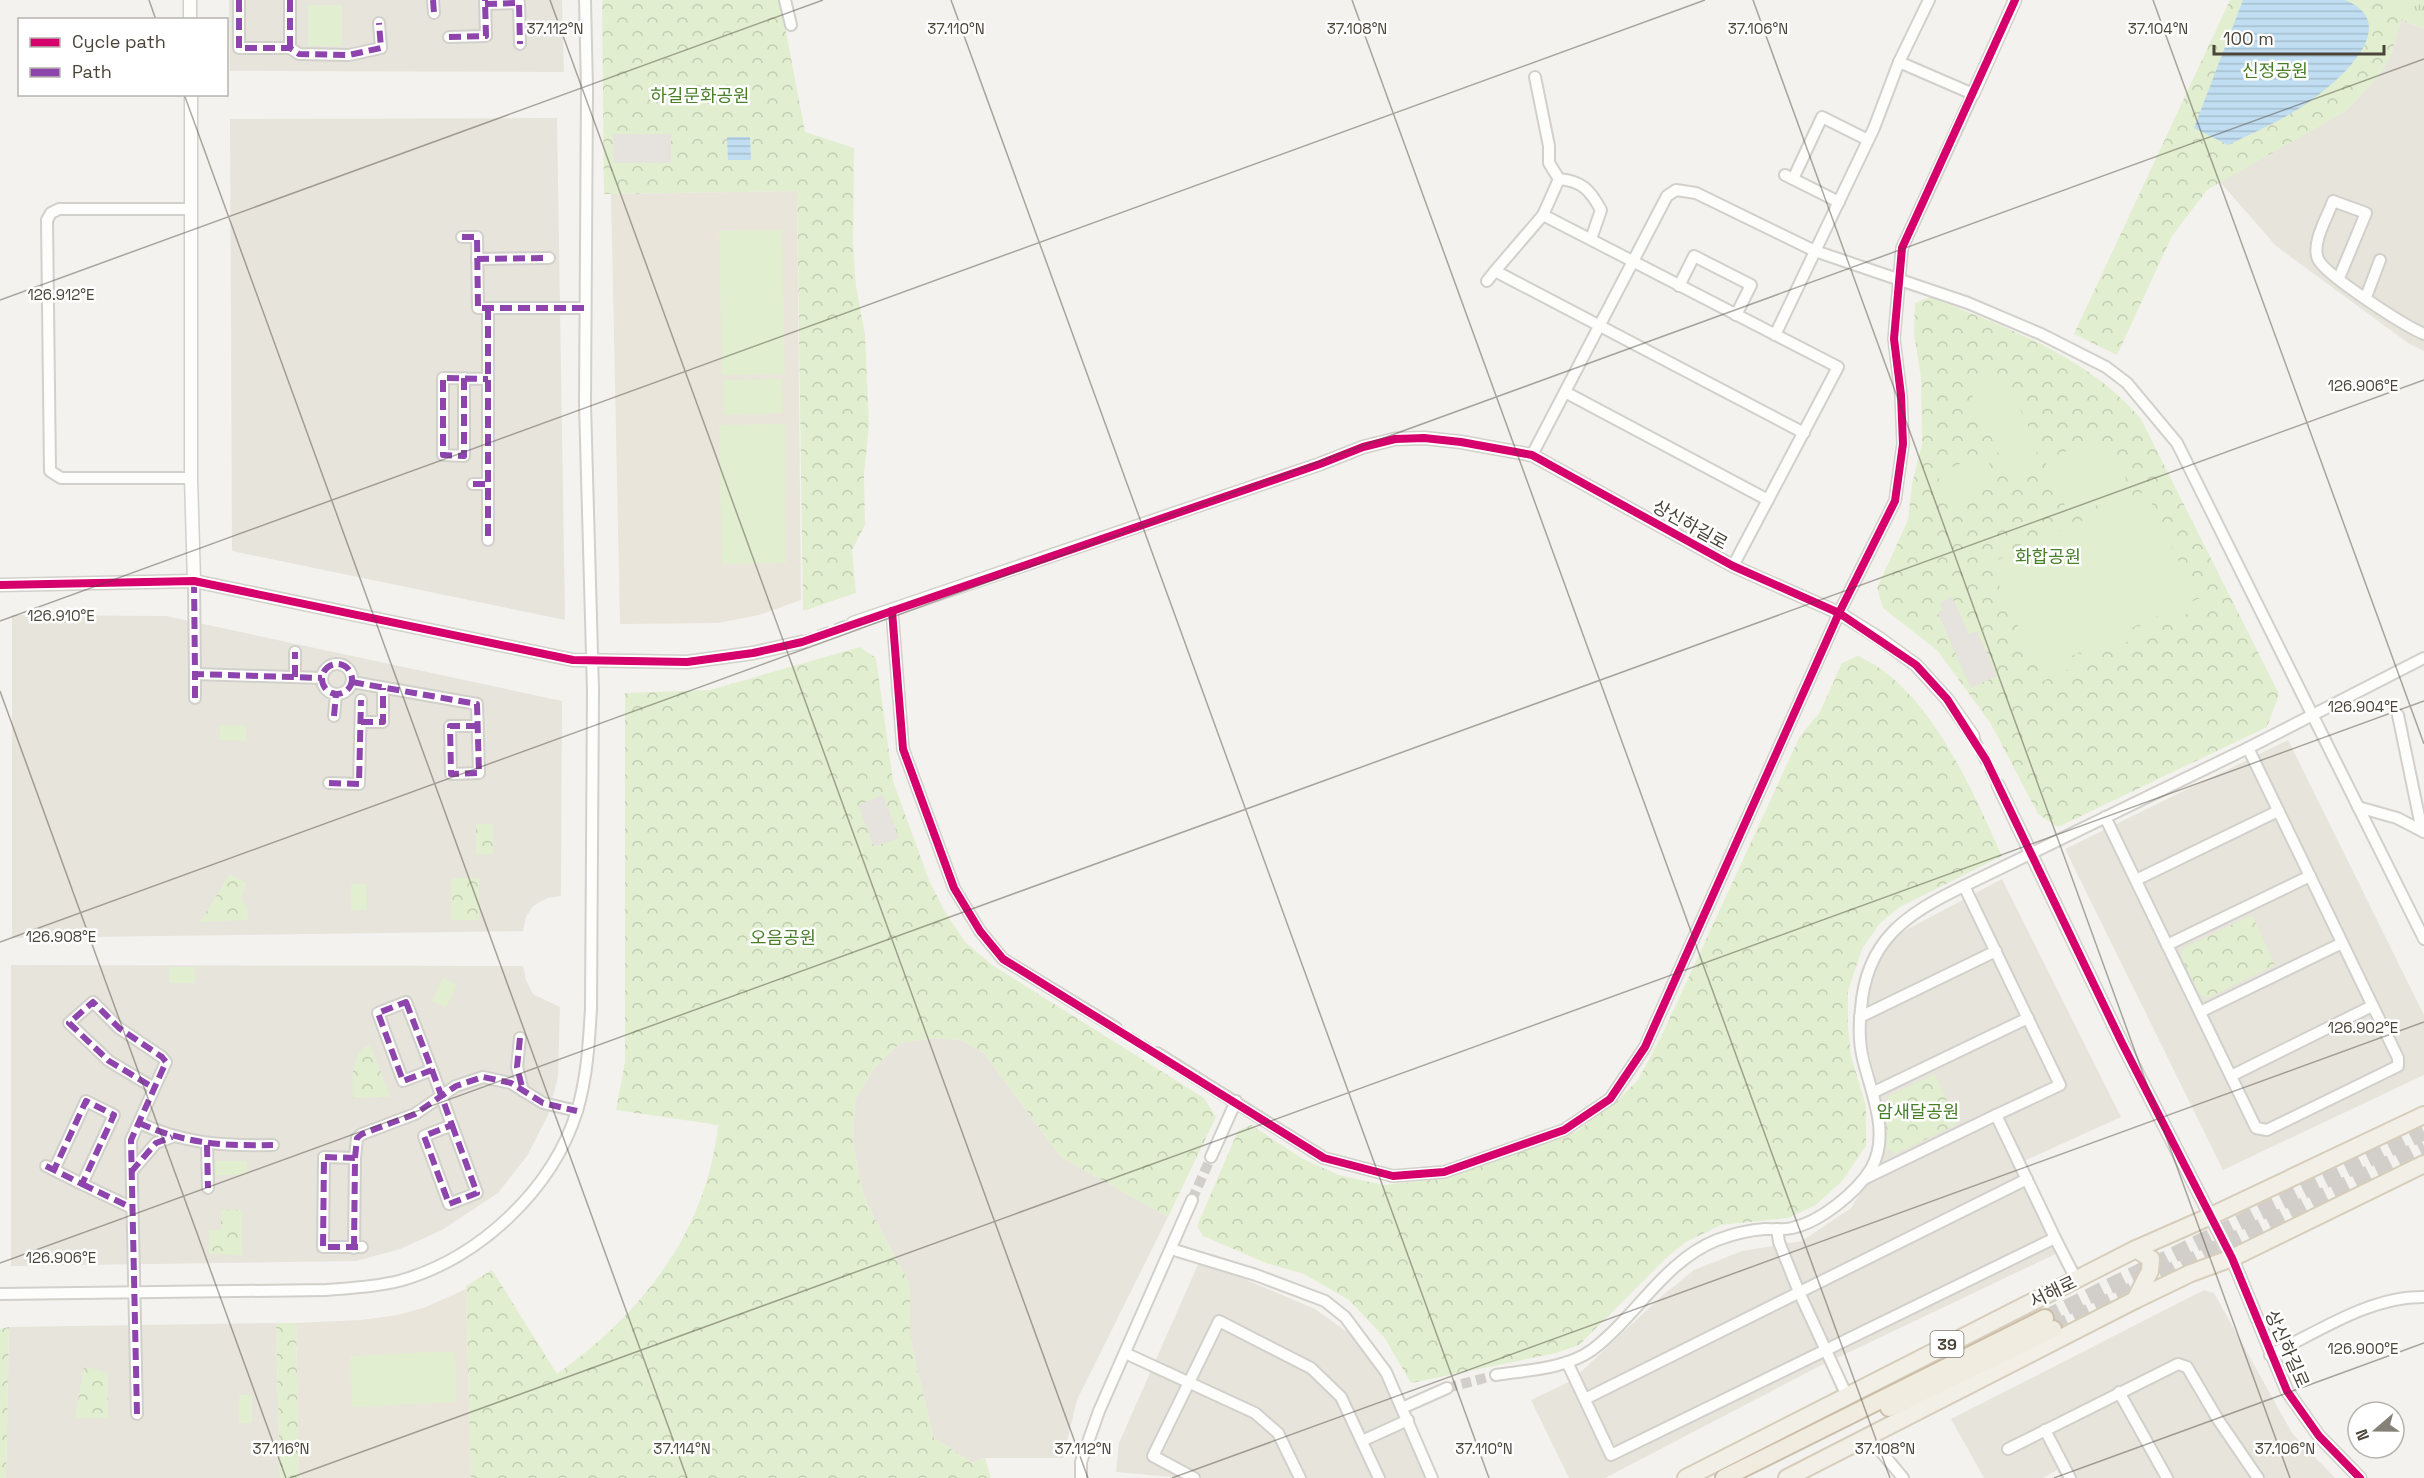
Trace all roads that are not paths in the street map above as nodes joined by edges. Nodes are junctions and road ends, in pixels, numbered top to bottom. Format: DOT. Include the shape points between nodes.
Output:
graph roads {
  1 [pos="190,0"];
  2 [pos="239,0"];
  3 [pos="290,0"];
  4 [pos="434,0"];
  5 [pos="585,0"];
  6 [pos="786,0"];
  7 [pos="1929,0"];
  8 [pos="2015,0"];
  9 [pos="485,2"];
  10 [pos="434,13"];
  11 [pos="190,18"];
  12 [pos="379,23"];
  13 [pos="791,25"];
  14 [pos="449,37"];
  15 [pos="520,44"];
  16 [pos="290,48"];
  17 [pos="1899,62"];
  18 [pos="1535,77"];
  19 [pos="1973,94"];
  20 [pos="190,96"];
  21 [pos="1868,140"];
  22 [pos="1559,179"];
  23 [pos="1839,202"];
  24 [pos="191,209"];
  25 [pos="1543,216"];
  26 [pos="462,237"];
  27 [pos="1591,239"];
  28 [pos="1815,251"];
  29 [pos="549,258"];
  30 [pos="477,259"];
  31 [pos="2380,260"];
  32 [pos="1633,262"];
  33 [pos="1495,271"];
  34 [pos="2339,278"];
  35 [pos="1897,280"];
  36 [pos="1487,281"];
  37 [pos="1679,286"];
  38 [pos="2366,297"];
  39 [pos="488,308"];
  40 [pos="585,308"];
  41 [pos="1736,315"];
  42 [pos="1599,326"];
  43 [pos="2424,334"];
  44 [pos="1775,335"];
  45 [pos="464,378"];
  46 [pos="488,378"];
  47 [pos="1565,392"];
  48 [pos="1804,432"];
  49 [pos="1532,455"];
  50 [pos="191,478"];
  51 [pos="473,484"];
  52 [pos="488,484"];
  53 [pos="1768,500"];
  54 [pos="488,540"];
  55 [pos="1733,566"];
  56 [pos="194,581"];
  57 [pos="0,585"];
  58 [pos="892,611"];
  59 [pos="1839,613"];
  60 [pos="853,623"];
  61 [pos="802,642"];
  62 [pos="295,652"];
  63 [pos="2424,658"];
  64 [pos="591,661"];
  65 [pos="195,674"];
  66 [pos="295,677"];
  67 [pos="322,678"];
  68 [pos="352,682"];
  69 [pos="383,688"];
  70 [pos="336,694"];
  71 [pos="195,698"];
  72 [pos="361,700"];
  73 [pos="2313,715"];
  74 [pos="334,716"];
  75 [pos="2398,716"];
  76 [pos="361,722"];
  77 [pos="478,726"];
  78 [pos="1973,736"];
  79 [pos="2248,748"];
  80 [pos="329,783"];
  81 [pos="1998,785"];
  82 [pos="2358,807"];
  83 [pos="2278,810"];
  84 [pos="2105,817"];
  85 [pos="2423,832"];
  86 [pos="2030,852"];
  87 [pos="2310,876"];
  88 [pos="2136,880"];
  89 [pos="1965,886"];
  90 [pos="2423,935"];
  91 [pos="2342,943"];
  92 [pos="2167,945"];
  93 [pos="1995,951"];
  94 [pos="2372,1006"];
  95 [pos="2200,1012"];
  96 [pos="61,1015"];
  97 [pos="1860,1017"];
  98 [pos="2028,1018"];
  99 [pos="69,1023"];
  100 [pos="1116,1028"];
  101 [pos="520,1038"];
  102 [pos="1157,1053"];
  103 [pos="432,1070"];
  104 [pos="2230,1076"];
  105 [pos="154,1088"];
  106 [pos="523,1091"];
  107 [pos="1874,1092"];
  108 [pos="442,1097"];
  109 [pos="1236,1101"];
  110 [pos="577,1112"];
  111 [pos="1996,1115"];
  112 [pos="2424,1115"];
  113 [pos="139,1123"];
  114 [pos="452,1125"];
  115 [pos="172,1137"];
  116 [pos="207,1144"];
  117 [pos="273,1145"];
  118 [pos="1211,1157"];
  119 [pos="355,1158"];
  120 [pos="2424,1164"];
  121 [pos="131,1172"];
  122 [pos="1863,1179"];
  123 [pos="2027,1179"];
  124 [pos="82,1184"];
  125 [pos="208,1188"];
  126 [pos="1192,1200"];
  127 [pos="132,1208"];
  128 [pos="2211,1216"];
  129 [pos="1777,1229"];
  130 [pos="2055,1238"];
  131 [pos="1171,1249"];
  132 [pos="2136,1249"];
  133 [pos="2232,1258"];
  134 [pos="2078,1281"];
  135 [pos="136,1291"];
  136 [pos="1800,1292"];
  137 [pos="0,1294"];
  138 [pos="2424,1297"];
  139 [pos="2135,1300"];
  140 [pos="1825,1350"];
  141 [pos="1125,1353"];
  142 [pos="2270,1355"];
  143 [pos="1567,1362"];
  144 [pos="1496,1375"];
  145 [pos="1189,1383"];
  146 [pos="1447,1388"];
  147 [pos="2119,1392"];
  148 [pos="1847,1396"];
  149 [pos="1585,1399"];
  150 [pos="1402,1408"];
  151 [pos="137,1414"];
  152 [pos="1408,1420"];
  153 [pos="2045,1430"];
  154 [pos="1869,1437"];
  155 [pos="1362,1441"];
  156 [pos="2008,1449"];
  157 [pos="1081,1478"];
  158 [pos="1194,1478"];
  159 [pos="1300,1478"];
  160 [pos="1379,1478"];
  161 [pos="1432,1478"];
  162 [pos="1686,1478"];
  163 [pos="1724,1478"];
  164 [pos="1745,1478"];
  165 [pos="1787,1478"];
  166 [pos="1903,1478"];
  167 [pos="2070,1478"];
  168 [pos="2168,1478"];
  169 [pos="2258,1478"];
  170 [pos="2360,1478"];
  1 -- 11 [label="street"];
  2 -- 16 [label="street" via="239,48"];
  3 -- 16 [label="street"];
  4 -- 10 [label="street"];
  5 -- 40 [label="street"];
  6 -- 13 [label="street"];
  7 -- 17 [label="street"];
  8 -- 19 [label="street"];
  9 -- 14 [label="street" via="486,36"];
  9 -- 15 [label="street" via="522,3"];
  12 -- 16 [label="street" via="381,48 349,55 300,54"];
  17 -- 19 [label="street"];
  17 -- 21 [label="street"];
  18 -- 22 [label="street" via="1549,163"];
  19 -- 35 [label="street" via="1902,248"];
  20 -- 24 [label="street"];
  21 -- 23 [label="street"];
  21 -- 23 [label="street" via="1822,117 1789,177"];
  22 -- 25 [label="street"];
  22 -- 27 [label="street" via="1575,180 1590,190 1600,210"];
  23 -- 28 [label="street"];
  24 -- 50 [label="street"];
  24 -- 50 [label="street" via="59,209 48,216 47,231 50,471 61,478"];
  25 -- 27 [label="street"];
  25 -- 33 [label="street"];
  26 -- 30 [label="street" via="477,237"];
  27 -- 32 [label="street"];
  28 -- 32 [label="street" via="1696,193 1680,190 1667,196"];
  28 -- 35 [label="street"];
  28 -- 44 [label="street"];
  29 -- 30 [label="street"];
  30 -- 39 [label="street" via="478,308"];
  31 -- 38 [label="street"];
  32 -- 37 [label="street"];
  32 -- 42 [label="street"];
  33 -- 36 [label="street"];
  33 -- 42 [label="street"];
  34 -- 34 [label="street" via="2318,259 2316,246 2333,201 2366,213"];
  34 -- 38 [label="street"];
  35 -- 59 [label="street" via="1894,339 1903,444 1895,501"];
  35 -- 73 [label="street" via="1968,303 2041,334 2106,367 2127,383 2177,443"];
  37 -- 41 [label="street"];
  37 -- 41 [label="street" via="1694,256 1751,285"];
  38 -- 43 [label="street"];
  39 -- 40 [label="street"];
  39 -- 46 [label="street"];
  40 -- 64 [label="street"];
  41 -- 44 [label="street"];
  42 -- 47 [label="street"];
  42 -- 48 [label="street"];
  44 -- 48 [label="street" via="1838,367"];
  45 -- 45 [label="street" via="443,378 443,455 464,456"];
  45 -- 46 [label="street"];
  46 -- 52 [label="street"];
  47 -- 49 [label="street"];
  47 -- 53 [label="street"];
  48 -- 53 [label="street"];
  49 -- 55 [label="street, 상신하길로"];
  49 -- 58 [label="street, 상신하길로" via="1424,438 1395,439 1362,447"];
  50 -- 56 [label="street"];
  51 -- 52 [label="street"];
  52 -- 54 [label="street"];
  53 -- 55 [label="street"];
  55 -- 59 [label="street, 상신하길로"];
  56 -- 57 [label="street"];
  56 -- 64 [label="street" via="569,660"];
  56 -- 65 [label="street"];
  58 -- 60 [label="street, 상신하길로"];
  58 -- 100 [label="street" via="903,749 954,888 980,931 1003,959"];
  59 -- 78 [label="street, 상신하길로" via="1916,665"];
  59 -- 109 [label="street" via="1645,1047 1610,1099 1564,1130 1444,1172 1393,1176 1324,1158"];
  61 -- 64 [label="street" via="687,663"];
  62 -- 66 [label="street"];
  63 -- 73 [label="street"];
  64 -- 110 [label="street" via="591,1008 588,1060"];
  65 -- 66 [label="street"];
  65 -- 71 [label="street"];
  66 -- 67 [label="street"];
  67 -- 68 [label="street" via="328,666 337,664 349,670"];
  67 -- 70 [label="street" via="326,690"];
  68 -- 69 [label="street"];
  68 -- 70 [label="street" via="346,692"];
  69 -- 76 [label="street" via="382,722"];
  69 -- 77 [label="street" via="477,704"];
  70 -- 74 [label="street"];
  72 -- 76 [label="street"];
  73 -- 79 [label="street"];
  73 -- 82 [label="street"];
  75 -- 85 [label="street"];
  76 -- 80 [label="street" via="359,784"];
  77 -- 77 [label="street" via="479,773 451,774 450,726"];
  79 -- 83 [label="street"];
  79 -- 84 [label="street"];
  81 -- 86 [label="street, 상신하길로"];
  82 -- 85 [label="street" via="2397,818"];
  82 -- 90 [label="street"];
  83 -- 87 [label="street"];
  83 -- 88 [label="street"];
  84 -- 86 [label="street"];
  84 -- 88 [label="street"];
  86 -- 89 [label="street"];
  86 -- 128 [label="street, 상신하길로"];
  87 -- 91 [label="street"];
  87 -- 92 [label="street"];
  88 -- 92 [label="street"];
  89 -- 93 [label="street"];
  89 -- 97 [label="street" via="1914,913 1884,940 1865,977"];
  91 -- 94 [label="street"];
  91 -- 95 [label="street"];
  92 -- 95 [label="street"];
  93 -- 97 [label="street"];
  93 -- 98 [label="street"];
  94 -- 104 [label="street"];
  94 -- 104 [label="street" via="2399,1061 2395,1068 2264,1131 2254,1125"];
  95 -- 104 [label="street"];
  96 -- 99 [label="street"];
  97 -- 107 [label="street" via="1862,1058"];
  98 -- 107 [label="street"];
  98 -- 111 [label="street" via="2061,1085"];
  99 -- 105 [label="street" via="109,1061"];
  99 -- 105 [label="street" via="93,1002 118,1028 164,1058 165,1067"];
  101 -- 106 [label="street" via="518,1077"];
  102 -- 109 [label="street"];
  103 -- 103 [label="street" via="404,1081 375,1012 406,1002"];
  103 -- 108 [label="street"];
  105 -- 113 [label="street"];
  106 -- 108 [label="street" via="511,1083 483,1077 456,1086"];
  106 -- 110 [label="street" via="543,1103"];
  107 -- 122 [label="street" via="1879,1131 1872,1168"];
  108 -- 114 [label="street"];
  108 -- 119 [label="street" via="415,1114 362,1134 357,1138"];
  109 -- 118 [label="street"];
  110 -- 135 [label="street" via="530,1197 490,1235 439,1265 372,1287"];
  111 -- 122 [label="street"];
  111 -- 123 [label="street"];
  112 -- 128 [label="main road, 서해로 / 39"];
  113 -- 115 [label="street"];
  113 -- 121 [label="street" via="131,1140"];
  114 -- 114 [label="street" via="423,1136 449,1204 477,1193"];
  115 -- 116 [label="street"];
  115 -- 121 [label="street" via="156,1143"];
  116 -- 117 [label="street"];
  116 -- 125 [label="street"];
  119 -- 119 [label="street" via="324,1157 323,1247 358,1248"];
  120 -- 133 [label="main road"];
  121 -- 127 [label="street"];
  122 -- 129 [label="street" via="1809,1222"];
  123 -- 130 [label="street"];
  123 -- 136 [label="street"];
  124 -- 124 [label="street" via="114,1115 86,1101 50,1168"];
  124 -- 127 [label="street"];
  126 -- 131 [label="street"];
  127 -- 135 [label="street"];
  128 -- 132 [label="main road, 서해로 / 39"];
  128 -- 133 [label="street, 상신하길로"];
  129 -- 136 [label="street"];
  129 -- 143 [label="street" via="1737,1232 1700,1248 1591,1351"];
  130 -- 134 [label="street"];
  130 -- 140 [label="street"];
  131 -- 141 [label="street"];
  131 -- 150 [label="street" via="1324,1301 1345,1317 1386,1371"];
  132 -- 134 [label="main road, 서해로 / 39"];
  132 -- 139 [label="main road" via="2151,1259 2150,1271"];
  133 -- 139 [label="main road"];
  133 -- 142 [label="street, 상신하길로"];
  134 -- 148 [label="main road, 서해로 / 39"];
  135 -- 137 [label="street"];
  135 -- 151 [label="street"];
  136 -- 140 [label="street"];
  136 -- 149 [label="street"];
  138 -- 142 [label="street" via="2402,1297 2375,1305"];
  139 -- 154 [label="main road"];
  140 -- 148 [label="street"];
  140 -- 149 [label="street" via="1611,1455"];
  141 -- 145 [label="street"];
  141 -- 157 [label="street" via="1081,1462"];
  142 -- 170 [label="street, 상신하길로" via="2287,1391 2319,1436"];
  143 -- 144 [label="street"];
  143 -- 149 [label="street"];
  145 -- 155 [label="street" via="1219,1321 1311,1368 1341,1397"];
  145 -- 158 [label="street" via="1153,1456"];
  145 -- 159 [label="street" via="1255,1413 1278,1433"];
  146 -- 150 [label="street"];
  147 -- 153 [label="street"];
  147 -- 168 [label="street"];
  147 -- 169 [label="street" via="2178,1364 2187,1367"];
  148 -- 162 [label="main road, 서해로 / 39"];
  150 -- 152 [label="street"];
  152 -- 155 [label="street"];
  152 -- 161 [label="street"];
  153 -- 156 [label="street"];
  153 -- 167 [label="street"];
  154 -- 165 [label="main road"];
  154 -- 166 [label="street"];
  155 -- 160 [label="street"];
  163 -- 164 [label="highway, 서해로 / 39" via="2049,1323"];
}
